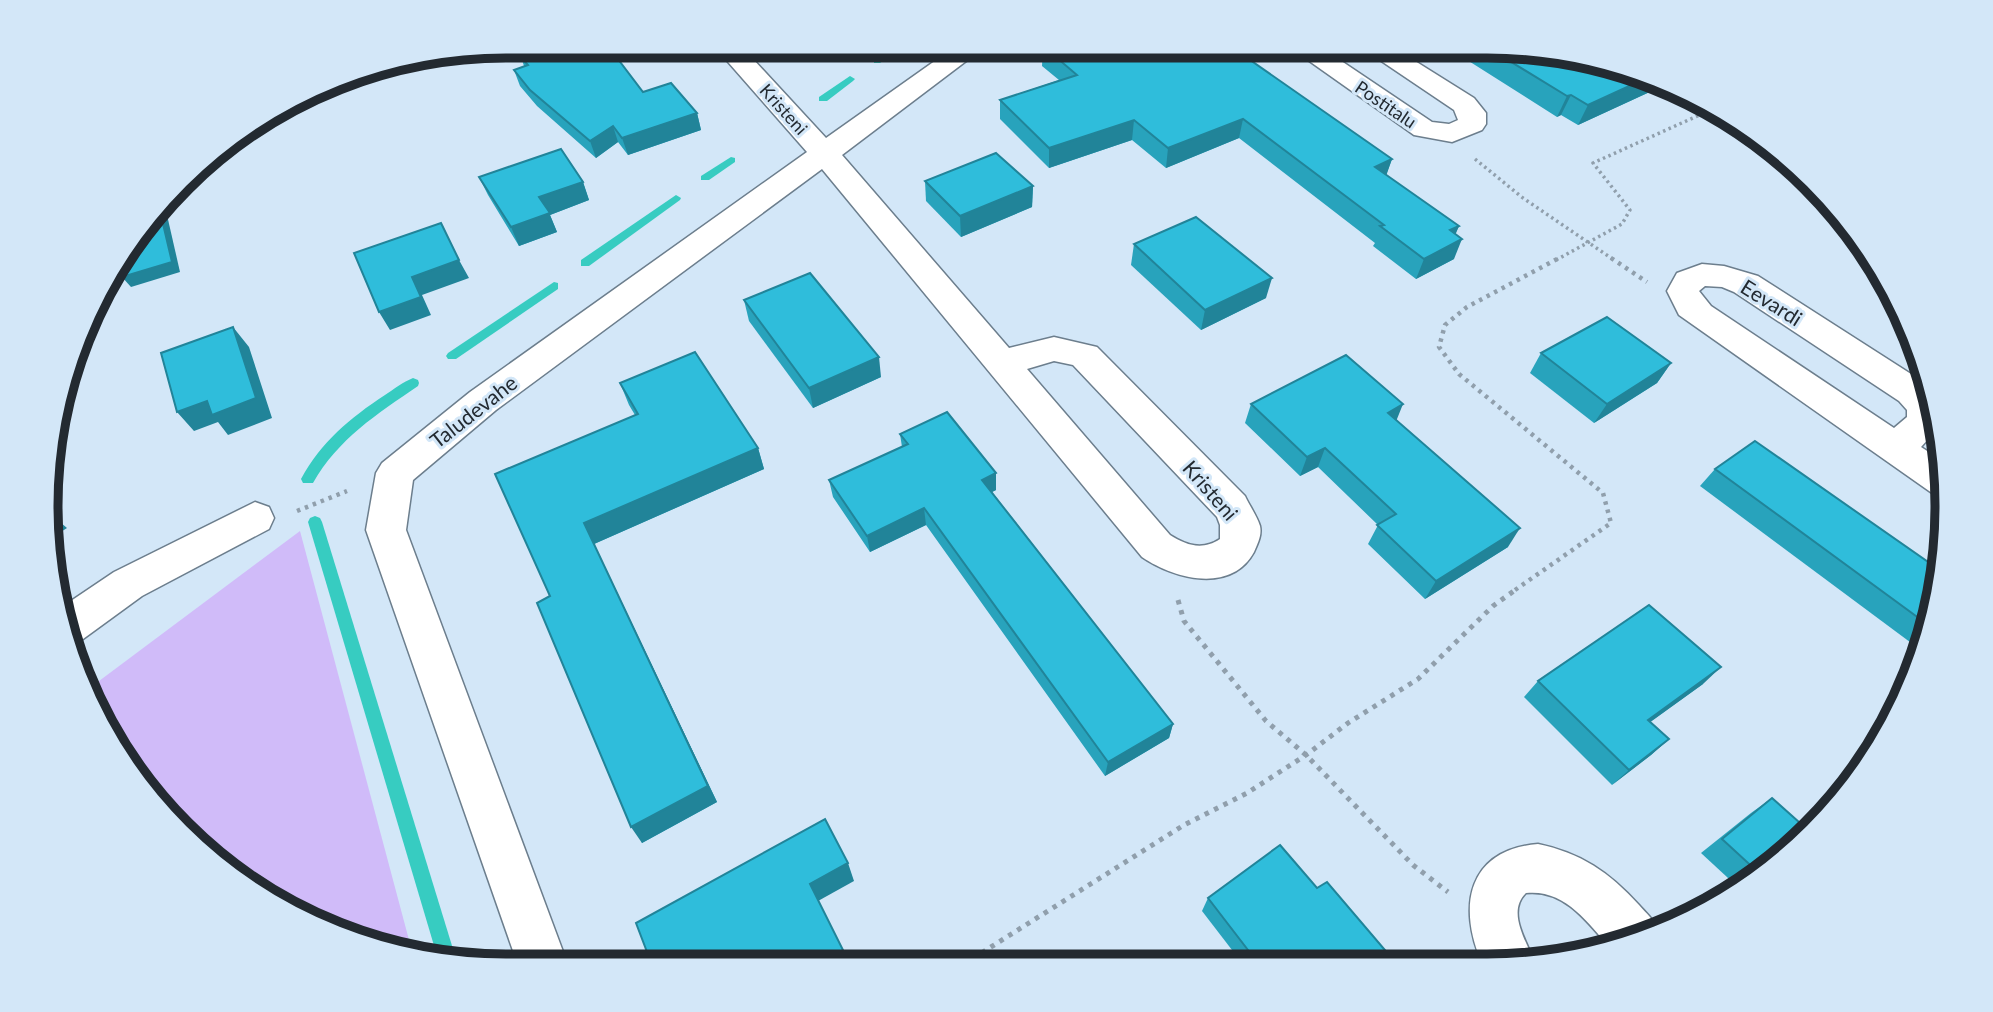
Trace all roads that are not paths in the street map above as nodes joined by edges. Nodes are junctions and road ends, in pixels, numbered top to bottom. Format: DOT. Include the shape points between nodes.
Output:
graph roads {
  1 [pos="738,58"];
  2 [pos="957,58"];
  3 [pos="1319,58"];
  4 [pos="1391,58"];
  5 [pos="826,155"];
  6 [pos="1003,365"];
  7 [pos="1924,408"];
  8 [pos="1926,415"];
  9 [pos="1894,447"];
  10 [pos="1934,473"];
  11 [pos="255,518"];
  12 [pos="73,622"];
  13 [pos="1628,931"];
  14 [pos="1501,945"];
  15 [pos="539,954"];
  1 -- 5 [label="street, Kristeni"];
  2 -- 5 [label="street, Taludevahe"];
  3 -- 4 [label="street, Postitalu" via="1415,124 1444,133 1459,132 1472,124 1469,108"];
  5 -- 6 [label="street, Kristeni"];
  5 -- 15 [label="street, Taludevahe" via="517,376 395,473 386,530"];
  6 -- 6 [label="street, Kristeni" via="1167,555 1194,565 1226,557 1241,537 1237,515 1085,356 1048,348"];
  7 -- 9 [label="street, Eevardi" via="1912,392 1736,280 1704,275 1688,281 1683,291 1699,314"];
  8 -- 9 [label="street, Eevardi" via="1923,426"];
  9 -- 10 [label="street"];
  11 -- 12 [label="street" via="128,584"];
  13 -- 14 [label="street" via="1576,880 1544,869 1525,870 1508,876 1496,890 1491,908"];
}
